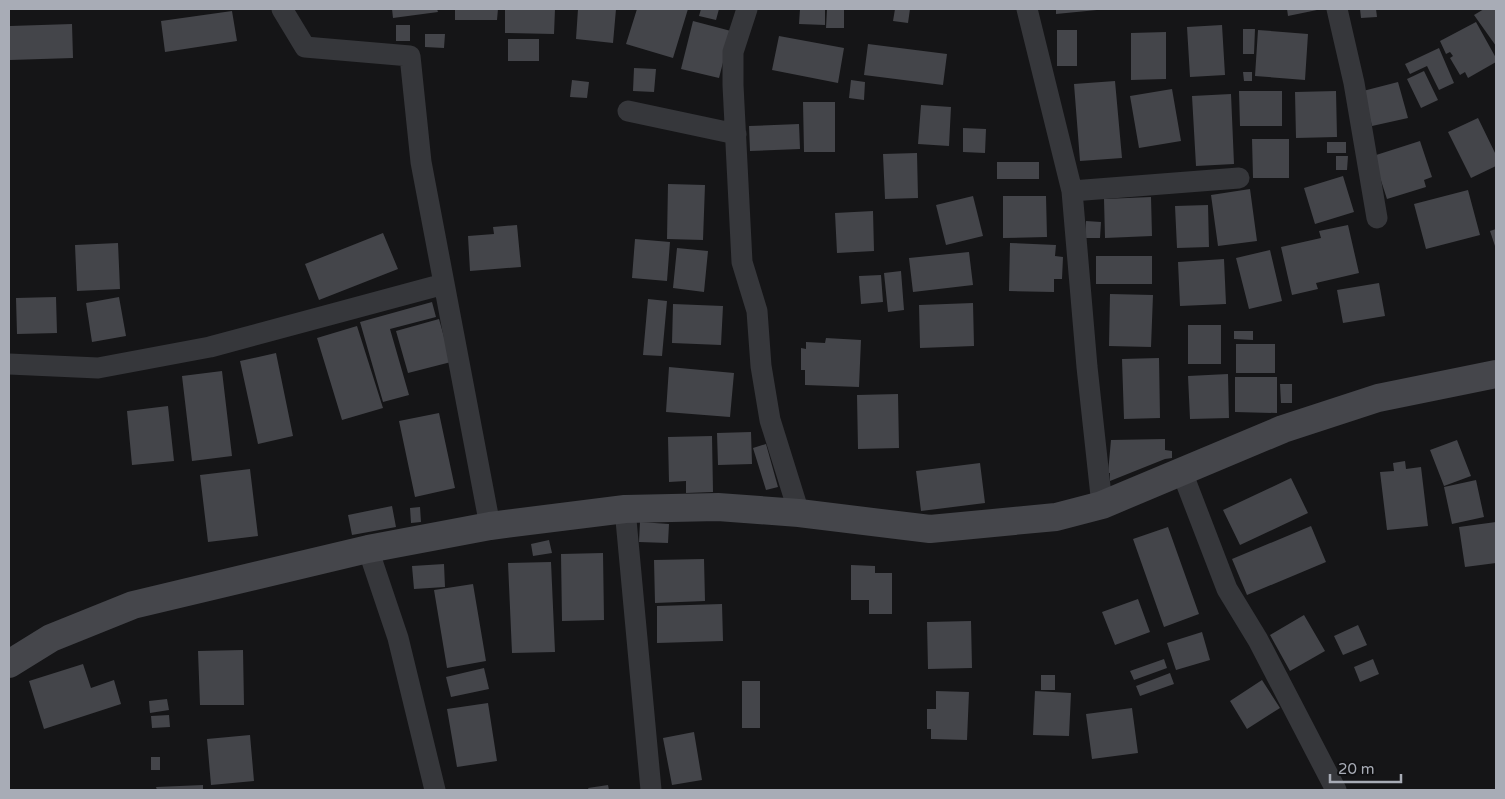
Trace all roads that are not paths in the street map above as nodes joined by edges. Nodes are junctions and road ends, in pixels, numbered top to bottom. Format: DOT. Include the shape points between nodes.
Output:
graph roads {
  1 [pos="282,9"];
  2 [pos="747,9"];
  3 [pos="1027,9"];
  4 [pos="1337,9"];
  5 [pos="628,112"];
  6 [pos="736,134"];
  7 [pos="1239,178"];
  8 [pos="1072,191"];
  9 [pos="1377,218"];
  10 [pos="444,284"];
  11 [pos="9,364"];
  12 [pos="1496,374"];
  13 [pos="1182,472"];
  14 [pos="1102,505"];
  15 [pos="625,509"];
  16 [pos="799,513"];
  17 [pos="490,526"];
  18 [pos="368,549"];
  19 [pos="9,664"];
  20 [pos="435,790"];
  21 [pos="651,790"];
  22 [pos="1336,790"];
  1 -- 10 [label="street" via="305,47 410,56 421,162"];
  2 -- 6 [label="street" via="733,52"];
  3 -- 8 [label="street"];
  4 -- 9 [label="street" via="1354,83"];
  5 -- 6 [label="street"];
  6 -- 16 [label="street" via="742,262 757,311 761,366 770,420"];
  7 -- 8 [label="street"];
  8 -- 14 [label="street"];
  10 -- 11 [label="street" via="210,347 98,368"];
  10 -- 17 [label="street"];
  12 -- 13 [label="street" via="1378,398 1283,429"];
  13 -- 14 [label="street"];
  13 -- 22 [label="street" via="1227,589 1258,640"];
  14 -- 16 [label="street" via="1056,517 930,529"];
  15 -- 16 [label="street" via="718,507"];
  15 -- 17 [label="street"];
  15 -- 21 [label="street"];
  17 -- 18 [label="street"];
  18 -- 19 [label="street" via="133,605 51,638"];
  18 -- 20 [label="street" via="398,638"];
}
